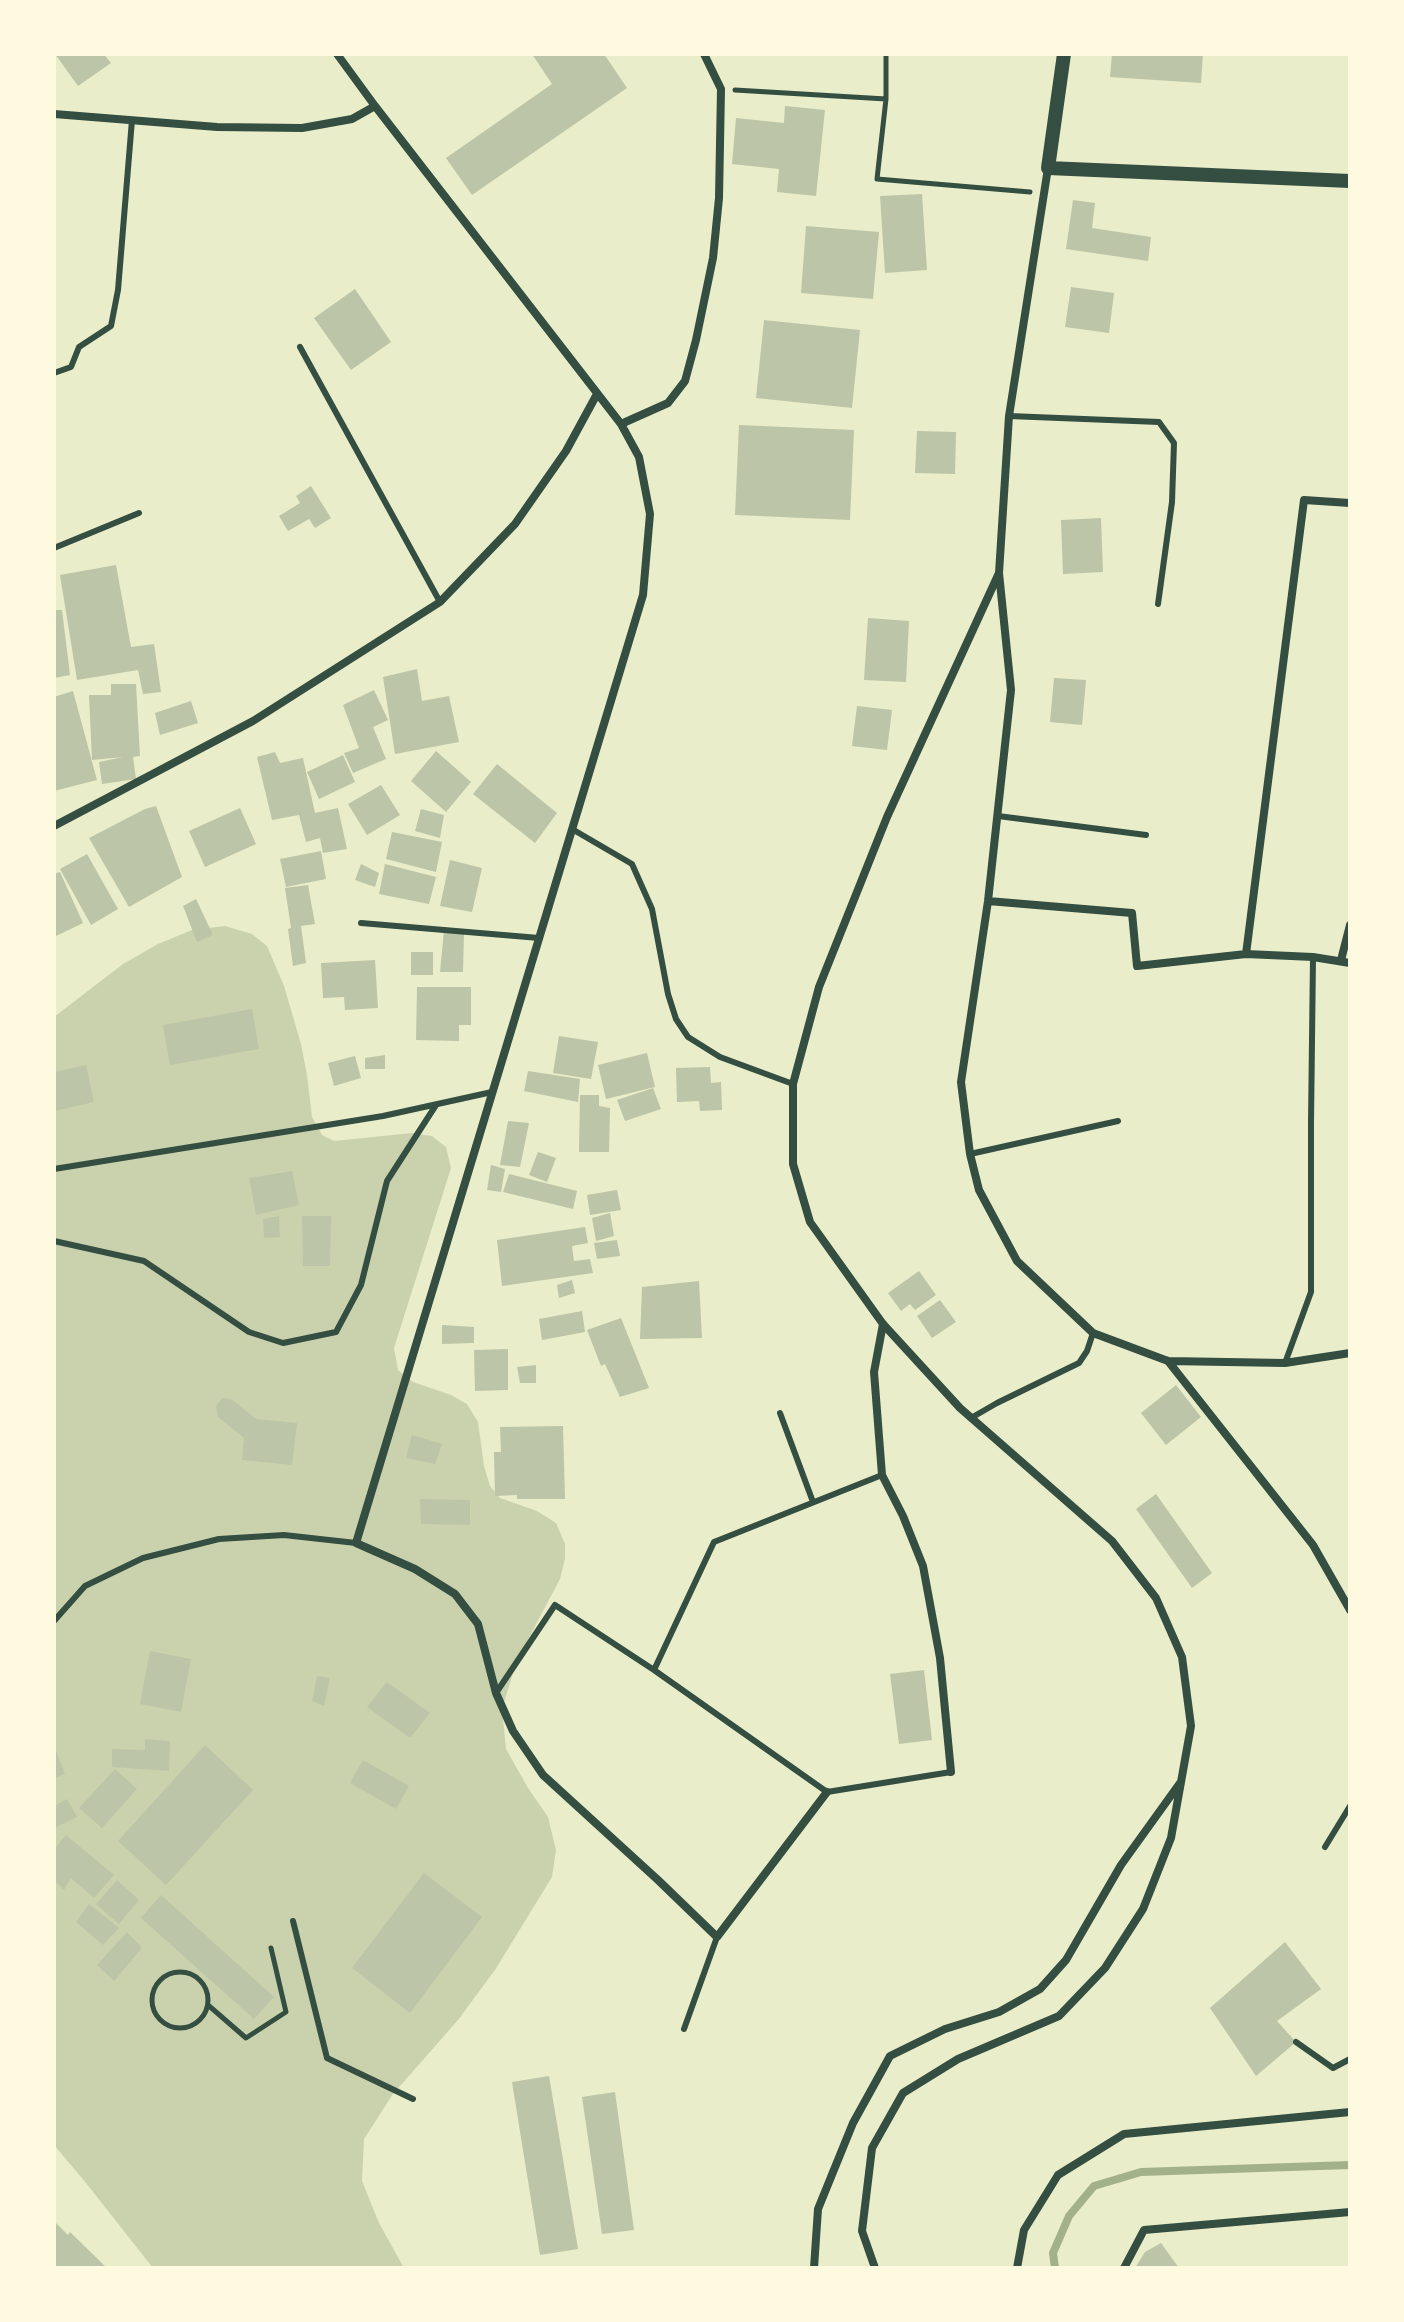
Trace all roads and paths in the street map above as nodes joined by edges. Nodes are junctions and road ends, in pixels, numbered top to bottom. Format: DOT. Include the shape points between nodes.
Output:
graph roads {
  1 [pos="337,54"];
  2 [pos="704,54"];
  3 [pos="886,54"];
  4 [pos="1064,54"];
  5 [pos="721,89"];
  6 [pos="886,99"];
  7 [pos="375,106"];
  8 [pos="54,114"];
  9 [pos="132,120"];
  10 [pos="1048,168"];
  11 [pos="1350,181"];
  12 [pos="1043,194"];
  13 [pos="300,347"];
  14 [pos="54,373"];
  15 [pos="597,394"];
  16 [pos="1009,416"];
  17 [pos="621,424"];
  18 [pos="1350,503"];
  19 [pos="139,513"];
  20 [pos="54,548"];
  21 [pos="999,573"];
  22 [pos="440,602"];
  23 [pos="1158,604"];
  24 [pos="998,816"];
  25 [pos="54,826"];
  26 [pos="572,829"];
  27 [pos="1146,835"];
  28 [pos="988,901"];
  29 [pos="361,923"];
  30 [pos="1350,925"];
  31 [pos="539,938"];
  32 [pos="1246,954"];
  33 [pos="1313,957"];
  34 [pos="1346,962"];
  35 [pos="793,1084"];
  36 [pos="492,1092"];
  37 [pos="436,1105"];
  38 [pos="1118,1121"];
  39 [pos="970,1154"];
  40 [pos="54,1169"];
  41 [pos="54,1241"];
  42 [pos="883,1324"];
  43 [pos="1093,1333"];
  44 [pos="1350,1353"];
  45 [pos="1168,1361"];
  46 [pos="1285,1363"];
  47 [pos="780,1413"];
  48 [pos="971,1418"];
  49 [pos="882,1475"];
  50 [pos="813,1502"];
  51 [pos="356,1543"];
  52 [pos="1350,1610"];
  53 [pos="54,1621"];
  54 [pos="654,1670"];
  55 [pos="496,1693"];
  56 [pos="951,1772"];
  57 [pos="1183,1779"];
  58 [pos="827,1792"];
  59 [pos="1350,1806"];
  60 [pos="1325,1847"];
  61 [pos="293,1921"];
  62 [pos="717,1937"];
  63 [pos="271,1948"];
  64 [pos="208,2005"];
  65 [pos="684,2029"];
  66 [pos="1296,2042"];
  67 [pos="1350,2059"];
  68 [pos="413,2099"];
  69 [pos="1350,2112"];
  70 [pos="1350,2212"];
  71 [pos="814,2268"];
  72 [pos="875,2268"];
  73 [pos="1017,2268"];
  74 [pos="1124,2268"];
  1 -- 7 [label="street"];
  2 -- 5 [label="street"];
  3 -- 6 [label="path"];
  4 -- 10 [label="street"];
  5 -- 6 [label="path"];
  5 -- 17 [label="street" via="713,258 685,381 668,403"];
  6 -- 12 [label="path" via="877,179"];
  7 -- 9 [label="street" via="352,119 302,128"];
  7 -- 15 [label="street"];
  8 -- 9 [label="street"];
  9 -- 14 [label="lane" via="111,326 79,347 71,367"];
  10 -- 11 [label="street"];
  10 -- 12 [label="street"];
  12 -- 16 [label="street"];
  13 -- 22 [label="lane"];
  15 -- 17 [label="street"];
  15 -- 22 [label="street" via="566,451 515,524"];
  16 -- 21 [label="street"];
  16 -- 23 [label="lane" via="1159,422 1174,443"];
  17 -- 26 [label="street" via="639,457 650,514 643,595"];
  18 -- 32 [label="street" via="1304,500"];
  19 -- 20 [label="lane"];
  21 -- 24 [label="street" via="1011,690"];
  21 -- 35 [label="street" via="881,831 819,987"];
  22 -- 25 [label="street" via="253,721"];
  24 -- 27 [label="lane"];
  24 -- 28 [label="street"];
  26 -- 31 [label="street"];
  26 -- 35 [label="lane" via="632,864 652,909 676,1019 688,1037 720,1057"];
  28 -- 32 [label="street" via="1132,913 1137,966"];
  28 -- 39 [label="street" via="961,1082"];
  29 -- 31 [label="lane"];
  30 -- 34 [label="street"];
  31 -- 36 [label="street"];
  32 -- 33 [label="street"];
  33 -- 34 [label="street"];
  33 -- 46 [label="lane" via="1311,1292"];
  35 -- 42 [label="street" via="793,1164 810,1222"];
  36 -- 37 [label="lane"];
  36 -- 51 [label="street"];
  37 -- 40 [label="lane"];
  37 -- 41 [label="lane" via="387,1181 361,1285 336,1332 283,1343 260,1336 144,1261"];
  38 -- 39 [label="lane"];
  39 -- 43 [label="street" via="979,1190 1017,1261"];
  42 -- 48 [label="street"];
  42 -- 49 [label="street" via="874,1372"];
  43 -- 45 [label="street"];
  43 -- 48 [label="lane" via="1079,1363"];
  44 -- 46 [label="street"];
  45 -- 46 [label="street"];
  45 -- 52 [label="street" via="1313,1545"];
  47 -- 50 [label="lane"];
  48 -- 57 [label="street" via="1112,1541 1156,1598 1182,1657 1191,1726"];
  49 -- 50 [label="lane"];
  49 -- 56 [label="street" via="923,1566 940,1658"];
  50 -- 54 [label="lane" via="714,1542"];
  51 -- 53 [label="lane" via="284,1535 219,1539 143,1558 85,1586"];
  51 -- 55 [label="street" via="455,1594 478,1624"];
  54 -- 55 [label="lane" via="555,1605"];
  54 -- 58 [label="lane"];
  55 -- 62 [label="street" via="513,1731 543,1775"];
  56 -- 58 [label="lane"];
  57 -- 71 [label="street" via="1121,1865 1066,1960 1040,1989 999,2012 945,2029 890,2056 853,2123 818,2209"];
  57 -- 72 [label="street" via="1171,1838 1143,1909 1105,1968 1059,2016 958,2059 903,2093 872,2148 862,2231"];
  58 -- 62 [label="street"];
  59 -- 60 [label="lane"];
  61 -- 68 [label="lane" via="327,2058"];
  62 -- 65 [label="lane"];
  63 -- 64 [label="path" via="286,2012 246,2038"];
  64 -- 64 [label="path" via="205,1986 181,1972 158,1983 152,1999 157,2016 180,2028 198,2021"];
  66 -- 67 [label="lane" via="1333,2068"];
  69 -- 73 [label="street" via="1124,2134 1058,2175 1024,2230"];
  70 -- 74 [label="street" via="1144,2230"];
}
